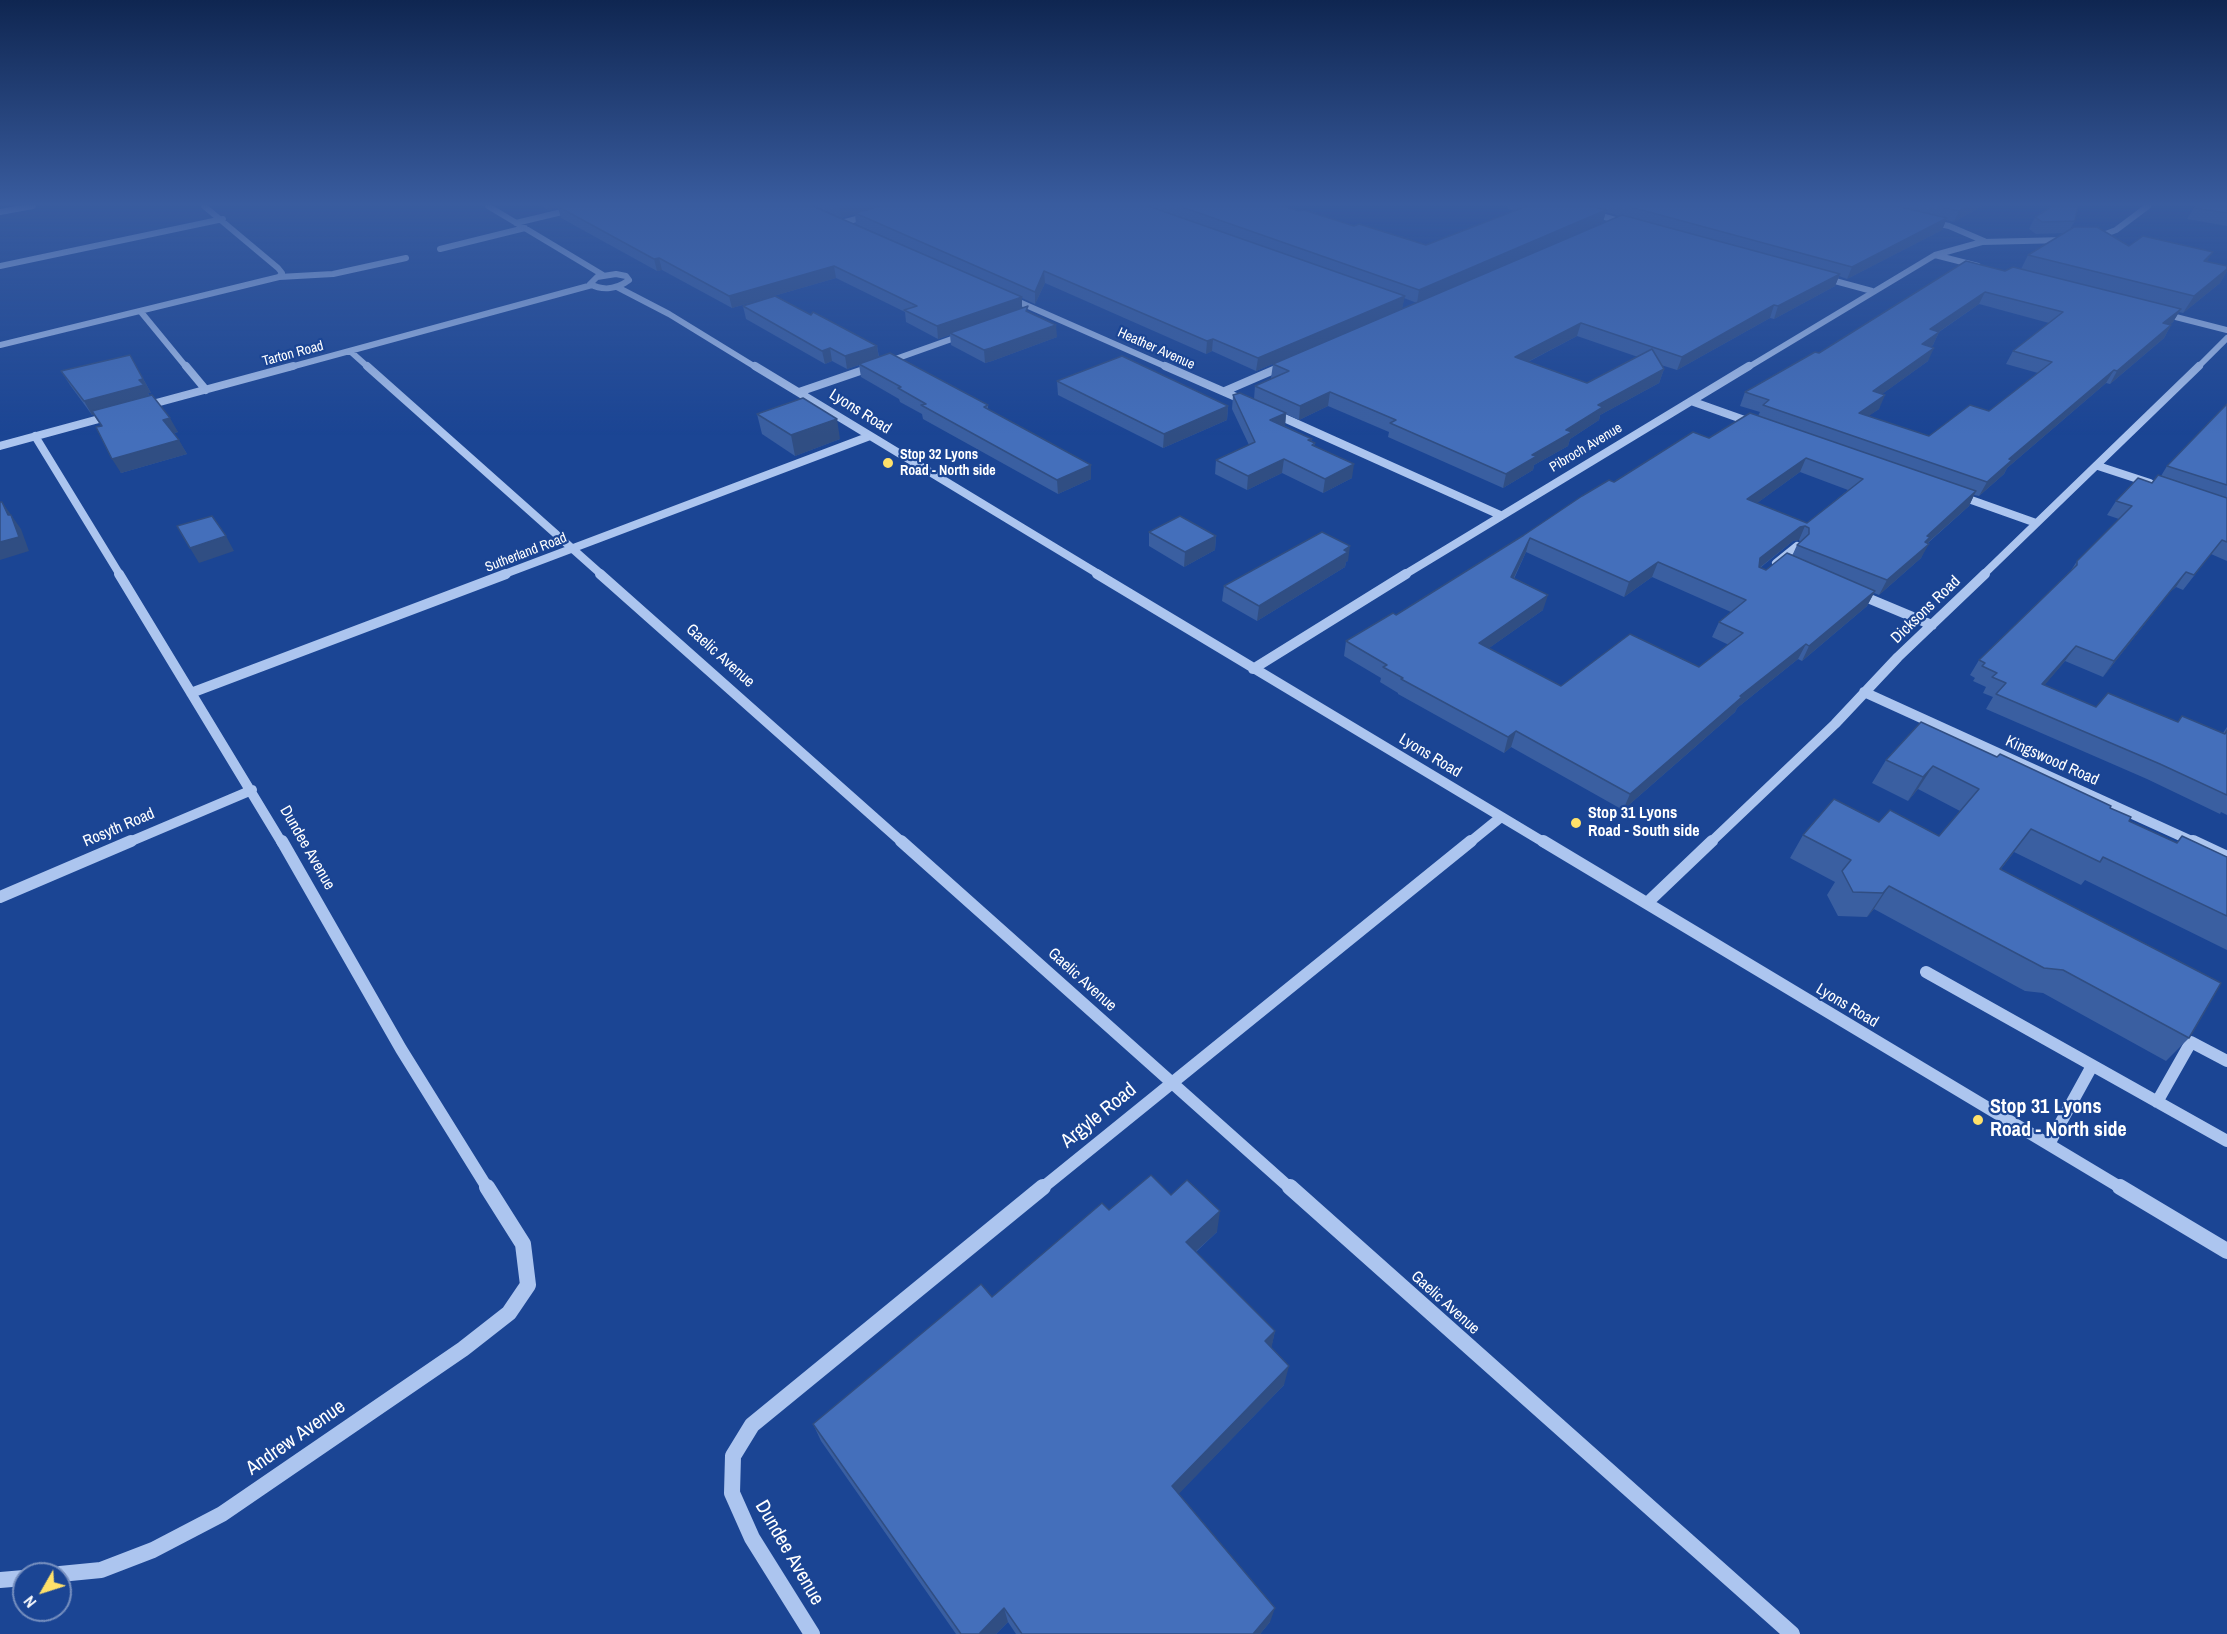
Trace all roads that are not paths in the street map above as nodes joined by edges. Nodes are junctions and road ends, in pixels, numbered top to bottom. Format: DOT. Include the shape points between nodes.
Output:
graph roads {
  1 [pos="258,282"];
  2 [pos="627,282"];
  3 [pos="1840,282"];
  4 [pos="1887,282"];
  5 [pos="592,285"];
  6 [pos="617,287"];
  7 [pos="1872,291"];
  8 [pos="1005,295"];
  9 [pos="1037,310"];
  10 [pos="2154,311"];
  11 [pos="141,312"];
  12 [pos="1027,314"];
  13 [pos="2227,330"];
  14 [pos="972,332"];
  15 [pos="2227,338"];
  16 [pos="0,345"];
  17 [pos="350,351"];
  18 [pos="1288,364"];
  19 [pos="206,390"];
  20 [pos="1224,391"];
  21 [pos="799,392"];
  22 [pos="1690,401"];
  23 [pos="1256,406"];
  24 [pos="138,408"];
  25 [pos="1267,410"];
  26 [pos="115,414"];
  27 [pos="1757,425"];
  28 [pos="35,436"];
  29 [pos="870,436"];
  30 [pos="0,446"];
  31 [pos="2098,466"];
  32 [pos="2163,487"];
  33 [pos="1947,491"];
  34 [pos="1500,515"];
  35 [pos="2036,523"];
  36 [pos="1797,546"];
  37 [pos="574,549"];
  38 [pos="1790,565"];
  39 [pos="1845,588"];
  40 [pos="1932,625"];
  41 [pos="1253,669"];
  42 [pos="1864,692"];
  43 [pos="191,693"];
  44 [pos="252,790"];
  45 [pos="1501,817"];
  46 [pos="2227,857"];
  47 [pos="0,897"];
  48 [pos="1647,903"];
  49 [pos="1926,972"];
  50 [pos="2227,1061"];
  51 [pos="2092,1066"];
  52 [pos="1172,1082"];
  53 [pos="2157,1102"];
  54 [pos="2227,1141"];
  55 [pos="2049,1144"];
  56 [pos="2227,1251"];
  57 [pos="528,1286"];
  58 [pos="734,1456"];
  59 [pos="72,1573"];
  60 [pos="812,1634"];
  61 [pos="1792,1634"];
  1 -- 11 [label="street"];
  2 -- 6 [label="street"];
  3 -- 7 [label="street"];
  4 -- 7 [label="street, Pibroch Avenue"];
  5 -- 6 [label="street"];
  5 -- 17 [label="street, Tarton Road"];
  6 -- 21 [label="street, Lyons Road"];
  7 -- 22 [label="street, Pibroch Avenue"];
  8 -- 9 [label="street, Heather Avenue"];
  9 -- 12 [label="street"];
  9 -- 20 [label="street, Heather Avenue"];
  10 -- 13 [label="street"];
  11 -- 16 [label="street"];
  11 -- 19 [label="street"];
  14 -- 21 [label="street"];
  15 -- 31 [label="street, Dicksons Road"];
  17 -- 19 [label="street, Tarton Road"];
  17 -- 37 [label="street, Gaelic Avenue"];
  18 -- 20 [label="street"];
  19 -- 24 [label="street, Tarton Road"];
  20 -- 23 [label="street, Heather Avenue"];
  21 -- 29 [label="street, Lyons Road"];
  22 -- 27 [label="street"];
  22 -- 34 [label="street, Pibroch Avenue"];
  25 -- 34 [label="street"];
  26 -- 28 [label="street"];
  28 -- 30 [label="street"];
  28 -- 43 [label="street, Dundee Avenue"];
  29 -- 37 [label="street, Sutherland Road"];
  29 -- 41 [label="street, Lyons Road"];
  31 -- 32 [label="street"];
  31 -- 35 [label="street, Dicksons Road"];
  33 -- 35 [label="street"];
  34 -- 41 [label="street, Pibroch Avenue"];
  35 -- 40 [label="street, Dicksons Road"];
  36 -- 38 [label="street" via="1775,564"];
  37 -- 43 [label="street, Sutherland Road"];
  37 -- 52 [label="street, Gaelic Avenue"];
  39 -- 40 [label="street"];
  40 -- 42 [label="street, Dicksons Road"];
  41 -- 45 [label="street, Lyons Road"];
  42 -- 46 [label="street, Kingswood Road"];
  42 -- 48 [label="street, Dicksons Road"];
  43 -- 44 [label="street, Dundee Avenue"];
  44 -- 47 [label="street, Rosyth Road"];
  44 -- 57 [label="street, Dundee Avenue" via="401,1049 522,1244"];
  45 -- 48 [label="street, Lyons Road"];
  45 -- 52 [label="street, Argyle Road"];
  48 -- 55 [label="street, Lyons Road"];
  49 -- 51 [label="street"];
  50 -- 53 [label="street" via="2191,1042"];
  51 -- 53 [label="street"];
  51 -- 55 [label="street"];
  52 -- 58 [label="street, Argyle Road" via="752,1425"];
  52 -- 61 [label="street, Gaelic Avenue"];
  53 -- 54 [label="street"];
  55 -- 56 [label="street, Lyons Road"];
  57 -- 59 [label="street, Andrew Avenue" via="509,1313 463,1349 222,1514 153,1550 101,1570"];
  58 -- 60 [label="street, Dundee Avenue" via="732,1493 752,1538"];
}
